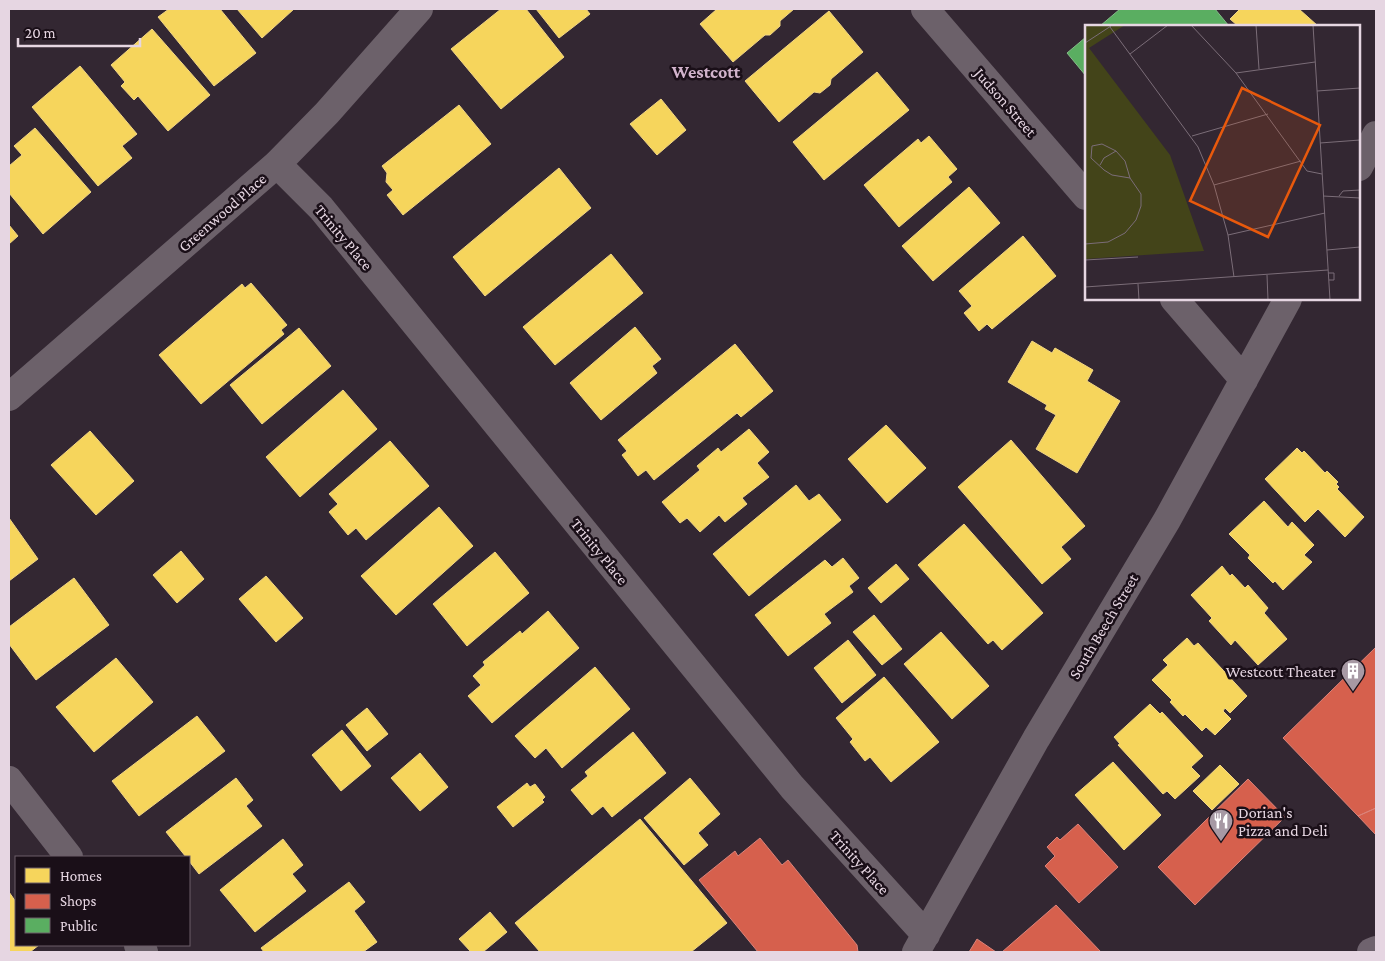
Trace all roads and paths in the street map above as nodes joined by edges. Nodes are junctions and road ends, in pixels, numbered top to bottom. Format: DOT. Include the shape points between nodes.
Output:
graph roads {
  1 [pos="418,9"];
  2 [pos="925,9"];
  3 [pos="1376,135"];
  4 [pos="277,164"];
  5 [pos="1360,165"];
  6 [pos="1085,195"];
  7 [pos="1175,300"];
  8 [pos="1287,300"];
  9 [pos="1244,380"];
  10 [pos="9,397"];
  11 [pos="9,780"];
  12 [pos="68,856"];
  13 [pos="921,944"];
  14 [pos="1376,950"];
  15 [pos="1371,952"];
  1 -- 4 [label="street, Greenwood Place" via="327,113"];
  2 -- 6 [label="street, Judson Street"];
  3 -- 5 [label="street"];
  4 -- 10 [label="street, Greenwood Place"];
  4 -- 13 [label="street, Trinity Place" via="321,208"];
  7 -- 9 [label="street"];
  8 -- 9 [label="street, South Beech Street"];
  9 -- 13 [label="street, South Beech Street" via="1167,520 1036,739"];
  11 -- 12 [label="street"];
  14 -- 15 [label="street"];
}
